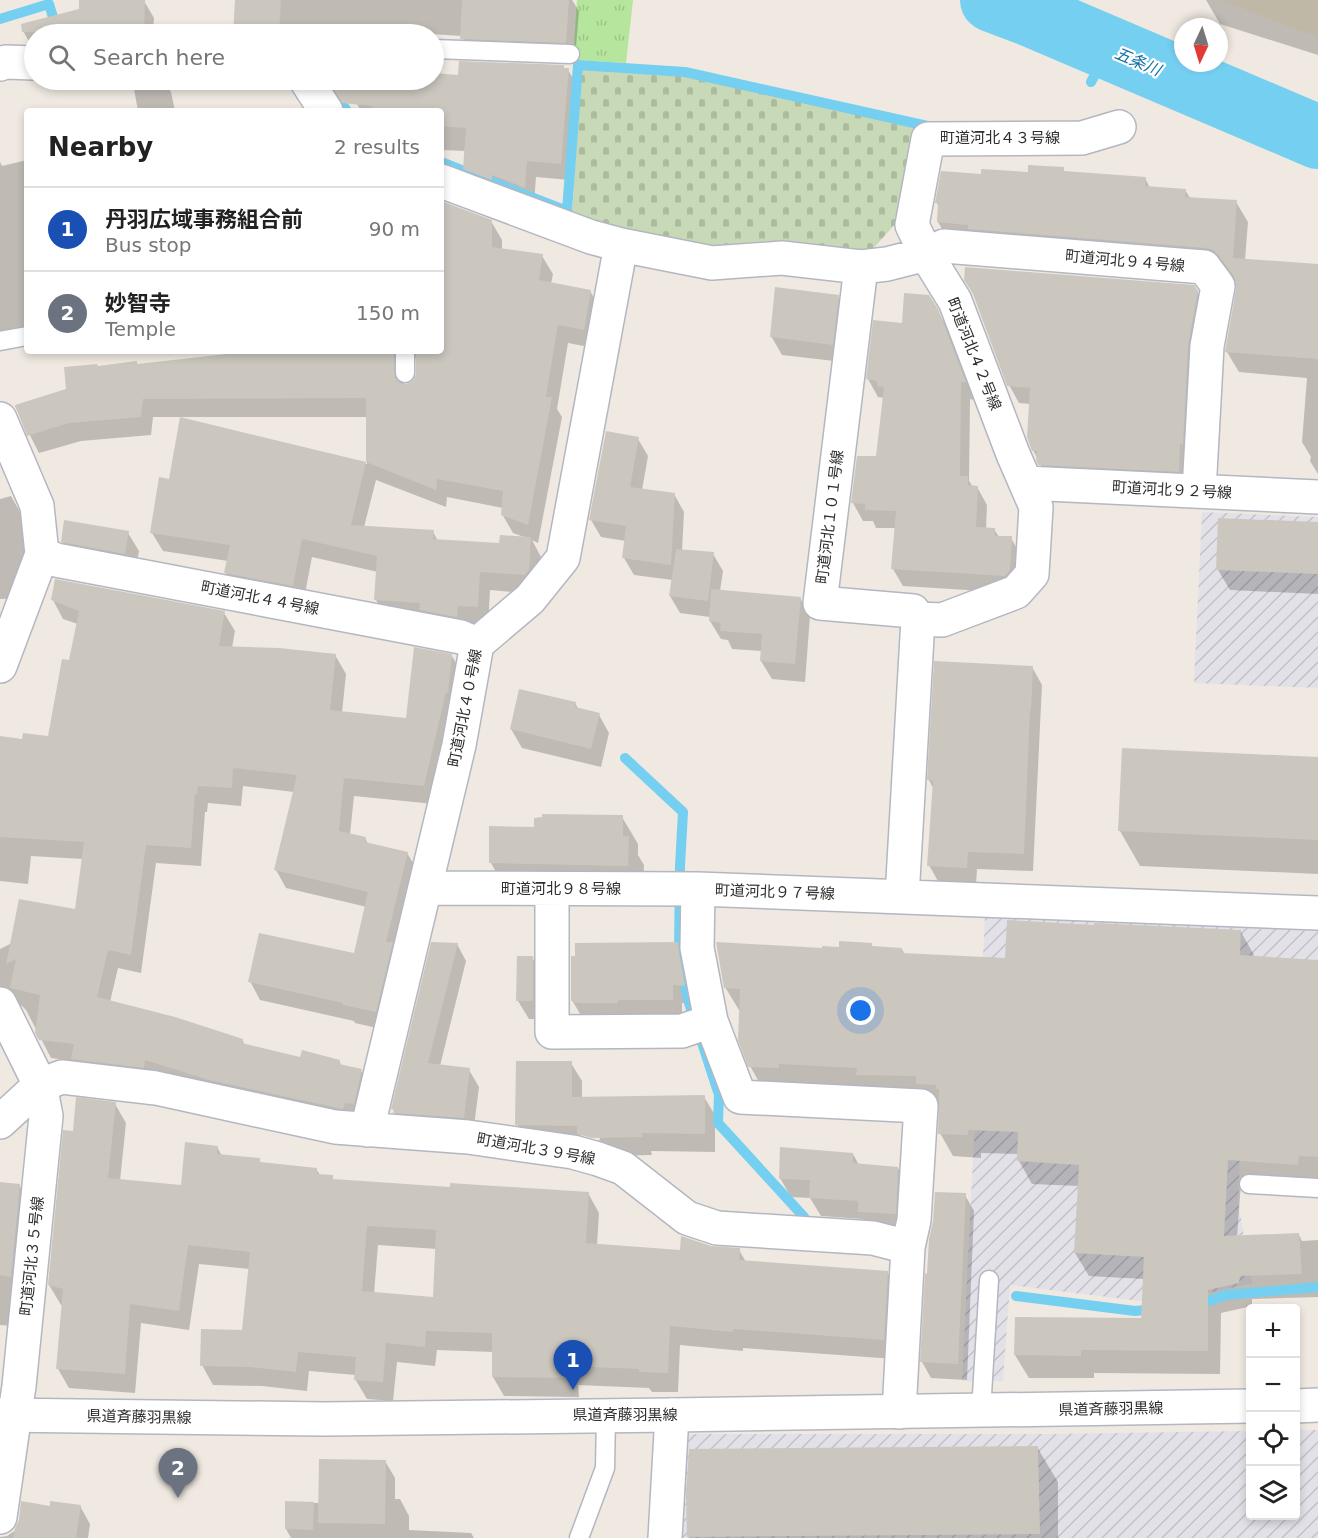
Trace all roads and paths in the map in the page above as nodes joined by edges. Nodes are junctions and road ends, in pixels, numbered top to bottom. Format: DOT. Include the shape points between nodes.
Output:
graph roads {
  1 [pos="444,49"];
  2 [pos="570,54"];
  3 [pos="24,63"];
  4 [pos="0,64"];
  5 [pos="312,90"];
  6 [pos="324,108"];
  7 [pos="1119,127"];
  8 [pos="444,183"];
  9 [pos="621,245"];
  10 [pos="926,254"];
  11 [pos="861,267"];
  12 [pos="24,337"];
  13 [pos="0,341"];
  14 [pos="405,354"];
  15 [pos="405,373"];
  16 [pos="0,419"];
  17 [pos="1026,483"];
  18 [pos="1199,491"];
  19 [pos="1318,497"];
  20 [pos="42,554"];
  21 [pos="918,619"];
  22 [pos="477,644"];
  23 [pos="0,666"];
  24 [pos="425,888"];
  25 [pos="552,889"];
  26 [pos="698,889"];
  27 [pos="902,897"];
  28 [pos="1318,914"];
  29 [pos="0,1004"];
  30 [pos="711,1021"];
  31 [pos="40,1085"];
  32 [pos="0,1122"];
  33 [pos="367,1130"];
  34 [pos="1249,1184"];
  35 [pos="1318,1188"];
  36 [pos="908,1247"];
  37 [pos="989,1280"];
  38 [pos="1318,1405"];
  39 [pos="1246,1406"];
  40 [pos="1300,1406"];
  41 [pos="981,1411"];
  42 [pos="899,1412"];
  43 [pos="7,1415"];
  44 [pos="606,1415"];
  45 [pos="672,1415"];
  46 [pos="0,1518"];
  47 [pos="579,1538"];
  48 [pos="665,1538"];
  1 -- 2 [label="lane"];
  3 -- 4 [label="street"];
  5 -- 6 [label="street"];
  7 -- 10 [label="street, 町道河北４３号線" via="1082,138 928,139 912,225"];
  8 -- 9 [label="street"];
  9 -- 11 [label="street" via="712,262 782,258"];
  9 -- 22 [label="street, 町道河北４０号線" via="563,558 530,599"];
  10 -- 11 [label="street"];
  10 -- 17 [label="street, 町道河北４２号線" via="955,301"];
  10 -- 18 [label="street, 町道河北９４号線" via="944,246 1204,267 1218,286 1207,346"];
  11 -- 21 [label="street, 町道河北１０１号線" via="820,603 913,611"];
  12 -- 13 [label="lane"];
  14 -- 15 [label="lane"];
  16 -- 20 [label="street" via="37,506"];
  17 -- 18 [label="street, 町道河北９２号線"];
  17 -- 21 [label="street, 町道河北４２号線" via="1036,507 1032,574 1016,592 942,620"];
  18 -- 19 [label="street, 町道河北９２号線"];
  20 -- 22 [label="street, 町道河北４４号線" via="56,560 461,637"];
  20 -- 23 [label="street"];
  21 -- 27 [label="street"];
  22 -- 24 [label="street, 町道河北４０号線" via="459,745"];
  24 -- 25 [label="street, 町道河北９８号線"];
  24 -- 33 [label="street, 町道河北４０号線"];
  25 -- 26 [label="street, 町道河北９８号線"];
  25 -- 30 [label="street" via="552,1032 682,1031"];
  26 -- 27 [label="street, 町道河北９７号線"];
  26 -- 30 [label="street, 町道河北９７号線" via="697,948"];
  27 -- 28 [label="street, 町道河北９７号線"];
  29 -- 31 [label="street, 町道河北３５号線"];
  30 -- 36 [label="street, 町道河北９７号線" via="740,1097 921,1106 914,1220"];
  31 -- 32 [label="street, 町道河北３９号線"];
  31 -- 33 [label="street, 町道河北３９号線" via="62,1077 156,1088 335,1127"];
  31 -- 43 [label="street, 町道河北３５号線" via="46,1116 19,1386"];
  33 -- 36 [label="street, 町道河北３９号線" via="468,1137 573,1152 623,1168 687,1218 717,1228 873,1238"];
  34 -- 35 [label="lane"];
  36 -- 42 [label="street"];
  37 -- 41 [label="lane"];
  38 -- 40 [label="street"];
  39 -- 41 [label="street, 県道斉藤羽黒線"];
  41 -- 42 [label="street, 県道斉藤羽黒線"];
  42 -- 45 [label="street, 県道斉藤羽黒線"];
  43 -- 44 [label="street, 県道斉藤羽黒線" via="325,1419"];
  43 -- 46 [label="street, 町道河北３５号線"];
  44 -- 45 [label="street, 県道斉藤羽黒線"];
  44 -- 47 [label="lane" via="605,1468"];
  45 -- 48 [label="street"];
}
